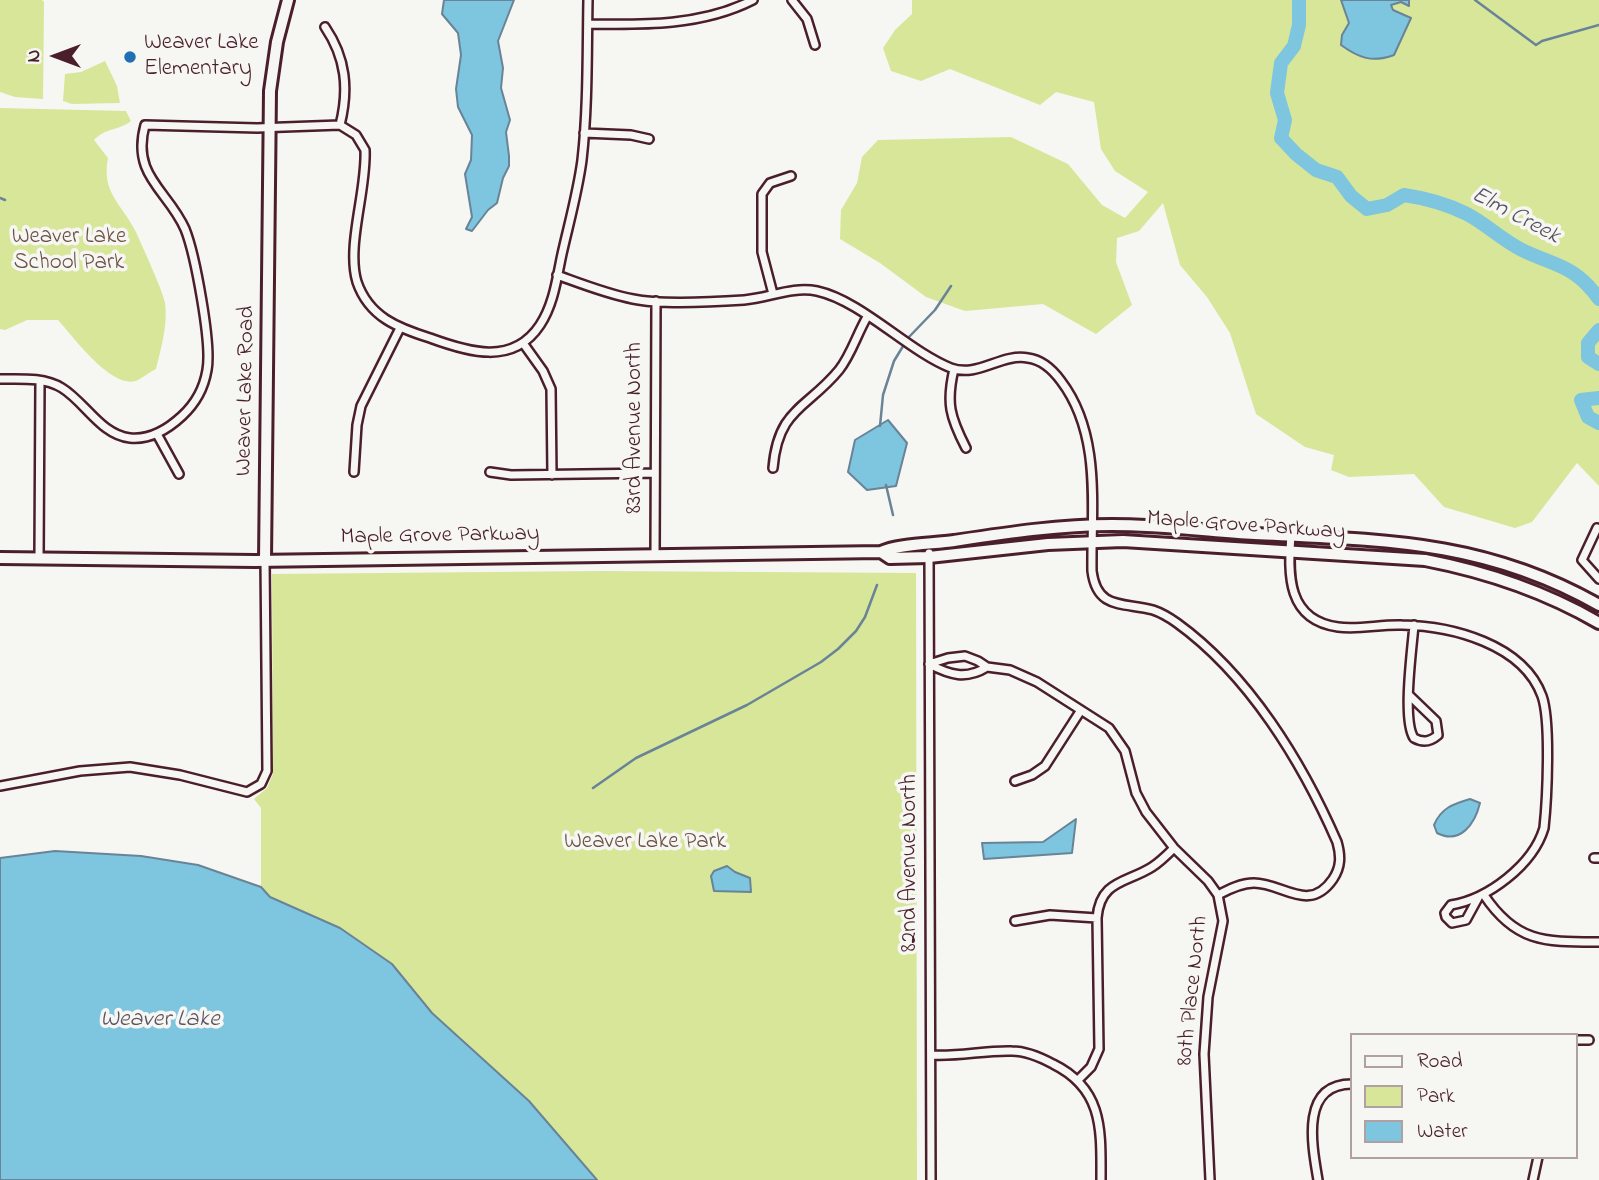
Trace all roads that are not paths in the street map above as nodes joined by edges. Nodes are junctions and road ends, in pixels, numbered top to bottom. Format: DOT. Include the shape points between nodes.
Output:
graph roads {
  1 [pos="288,0"];
  2 [pos="588,0"];
  3 [pos="753,0"];
  4 [pos="792,0"];
  5 [pos="588,24"];
  6 [pos="325,27"];
  7 [pos="815,44"];
  8 [pos="340,125"];
  9 [pos="270,127"];
  10 [pos="584,133"];
  11 [pos="649,139"];
  12 [pos="791,176"];
  13 [pos="557,275"];
  14 [pos="773,294"];
  15 [pos="656,301"];
  16 [pos="867,317"];
  17 [pos="400,328"];
  18 [pos="523,343"];
  19 [pos="954,369"];
  20 [pos="0,379"];
  21 [pos="40,381"];
  22 [pos="157,434"];
  23 [pos="967,448"];
  24 [pos="773,468"];
  25 [pos="354,472"];
  26 [pos="490,472"];
  27 [pos="655,473"];
  28 [pos="179,474"];
  29 [pos="552,475"];
  30 [pos="1091,526"];
  31 [pos="1597,528"];
  32 [pos="1291,535"];
  33 [pos="1092,540"];
  34 [pos="929,551"];
  35 [pos="1290,551"];
  36 [pos="655,555"];
  37 [pos="0,558"];
  38 [pos="39,558"];
  39 [pos="265,561"];
  40 [pos="1599,579"];
  41 [pos="1599,605"];
  42 [pos="1599,623"];
  43 [pos="1414,625"];
  44 [pos="929,664"];
  45 [pos="987,667"];
  46 [pos="1409,695"];
  47 [pos="1081,710"];
  48 [pos="1015,781"];
  49 [pos="0,786"];
  50 [pos="1174,848"];
  51 [pos="1218,895"];
  52 [pos="1481,896"];
  53 [pos="1097,918"];
  54 [pos="1015,921"];
  55 [pos="1599,942"];
  56 [pos="1578,1040"];
  57 [pos="1589,1040"];
  58 [pos="931,1055"];
  59 [pos="1078,1080"];
  60 [pos="1350,1084"];
  61 [pos="1538,1159"];
  62 [pos="930,1180"];
  63 [pos="1101,1180"];
  64 [pos="1210,1180"];
  65 [pos="1318,1180"];
  66 [pos="1533,1180"];
  1 -- 9 [label="main road, Weaver Lake Road" via="273,67"];
  2 -- 5 [label="street"];
  3 -- 5 [label="street" via="676,22"];
  4 -- 7 [label="street" via="807,19"];
  5 -- 10 [label="street"];
  6 -- 8 [label="street" via="345,74"];
  8 -- 9 [label="street"];
  8 -- 17 [label="street" via="356,135 365,150 356,279 368,304"];
  9 -- 22 [label="street" via="145,125 143,157 148,174 189,240 209,355 196,400"];
  9 -- 39 [label="main road, Weaver Lake Road"];
  10 -- 11 [label="street"];
  10 -- 13 [label="street"];
  12 -- 14 [label="street" via="770,183 762,194 762,252"];
  13 -- 15 [label="street" via="617,296"];
  13 -- 18 [label="street" via="547,313"];
  14 -- 15 [label="street" via="741,300"];
  14 -- 16 [label="street" via="818,291"];
  15 -- 27 [label="street, 83rd Avenue North"];
  16 -- 19 [label="street"];
  16 -- 24 [label="street" via="838,371 786,423"];
  17 -- 18 [label="street" via="475,352 501,352"];
  17 -- 25 [label="street" via="361,405"];
  18 -- 29 [label="street" via="551,388"];
  19 -- 23 [label="street" via="949,408"];
  19 -- 30 [label="street, 80th Place North" via="977,369 1027,357 1056,374 1077,407 1089,445"];
  20 -- 21 [label="street"];
  21 -- 22 [label="street" via="62,388 120,436"];
  21 -- 38 [label="street"];
  22 -- 28 [label="street"];
  26 -- 29 [label="street"];
  27 -- 29 [label="street"];
  27 -- 36 [label="street, 83rd Avenue North"];
  30 -- 32 [label="main road, Maple Grove Parkway"];
  30 -- 33 [label="street, 80th Place North"];
  30 -- 34 [label="main road, Maple Grove Parkway" via="1046,528"];
  31 -- 40 [label="street" via="1582,560"];
  32 -- 35 [label="street"];
  32 -- 41 [label="main road, Maple Grove Parkway" via="1460,551 1525,569"];
  33 -- 34 [label="main road, Maple Grove Parkway"];
  33 -- 35 [label="main road, Maple Grove Parkway"];
  33 -- 51 [label="street, 80th Place North" via="1093,579 1102,596 1114,604 1167,616 1236,679 1304,773 1337,842 1340,865 1321,891 1297,895 1253,883"];
  34 -- 36 [label="main road, Maple Grove Parkway" via="890,558 881,552"];
  34 -- 44 [label="street, 82nd Avenue North"];
  35 -- 42 [label="main road, Maple Grove Parkway" via="1456,566 1519,584"];
  35 -- 43 [label="street" via="1291,587 1315,618 1338,627"];
  36 -- 39 [label="main road, Maple Grove Parkway"];
  37 -- 38 [label="main road, Maple Grove Parkway"];
  38 -- 39 [label="main road, Maple Grove Parkway"];
  39 -- 49 [label="street, Weaver Lake Road" via="267,771 261,784 242,792 130,767"];
  43 -- 46 [label="street"];
  43 -- 52 [label="street" via="1448,630 1512,656 1536,683 1546,710 1544,828 1528,859"];
  44 -- 45 [label="street" via="965,656"];
  44 -- 45 [label="street" via="961,676"];
  44 -- 58 [label="street, 82nd Avenue North"];
  45 -- 47 [label="street" via="1024,675"];
  46 -- 46 [label="street" via="1410,732 1421,741 1434,739 1438,735 1436,721"];
  47 -- 48 [label="street" via="1045,766"];
  47 -- 50 [label="street" via="1118,738 1141,804"];
  50 -- 51 [label="street"];
  50 -- 53 [label="street" via="1153,867 1113,885 1101,900"];
  51 -- 64 [label="street, 80th Place North" via="1223,921 1208,997 1204,1054"];
  52 -- 52 [label="street" via="1451,905 1445,913 1448,921 1466,920"];
  52 -- 55 [label="street" via="1526,936 1554,942"];
  53 -- 54 [label="street" via="1051,915"];
  53 -- 59 [label="street" via="1099,1049"];
  56 -- 57 [label="street"];
  58 -- 59 [label="street" via="1022,1052"];
  58 -- 62 [label="street, 82nd Avenue North"];
  59 -- 63 [label="street" via="1099,1122"];
  60 -- 65 [label="street" via="1328,1089 1319,1100 1314,1115"];
  61 -- 66 [label="street"];
}
